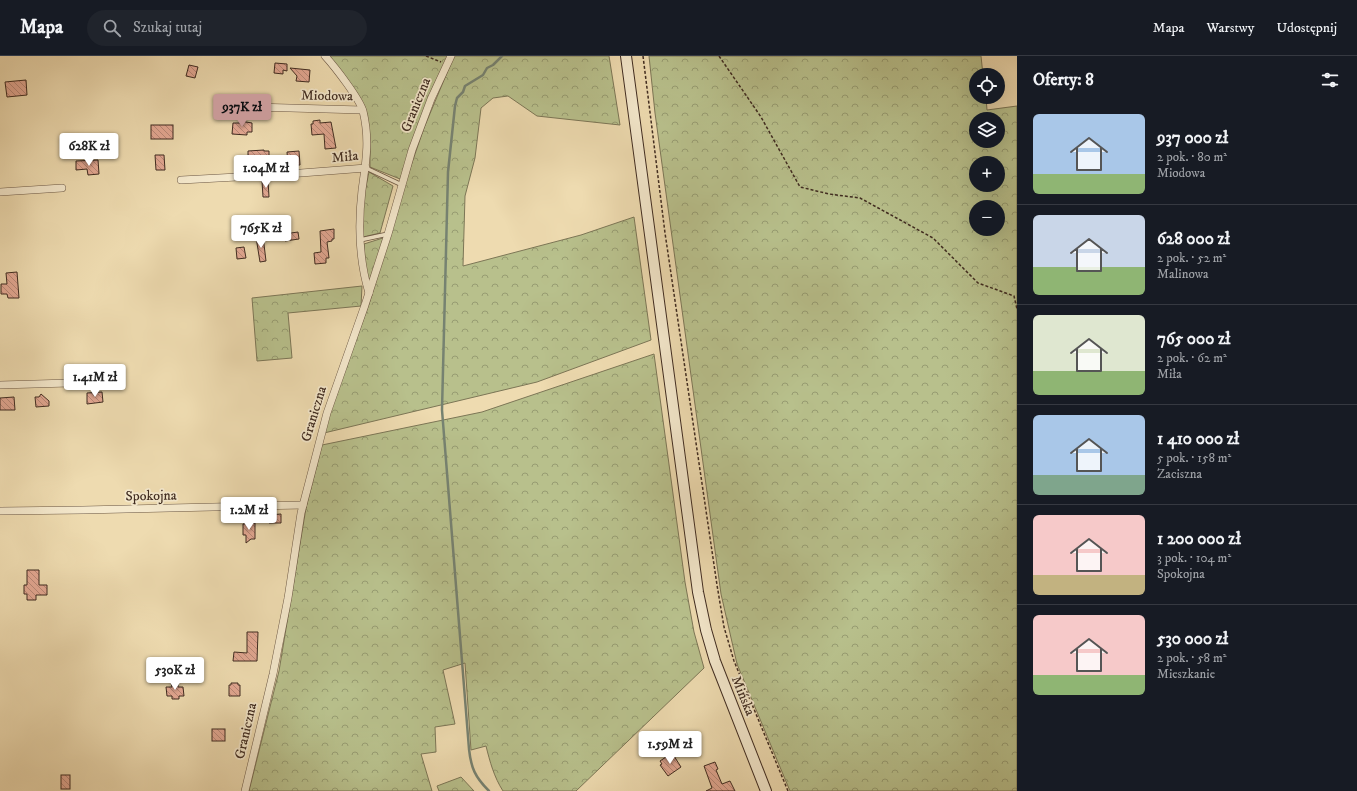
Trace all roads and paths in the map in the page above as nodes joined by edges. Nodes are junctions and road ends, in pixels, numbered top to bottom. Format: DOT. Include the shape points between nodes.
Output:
graph roads {
  1 [pos="325,56"];
  2 [pos="426,56"];
  3 [pos="451,56"];
  4 [pos="626,56"];
  5 [pos="643,56"];
  6 [pos="719,56"];
  7 [pos="447,64"];
  8 [pos="218,106"];
  9 [pos="362,110"];
  10 [pos="366,168"];
  11 [pos="181,180"];
  12 [pos="402,185"];
  13 [pos="62,188"];
  14 [pos="0,192"];
  15 [pos="388,234"];
  16 [pos="360,240"];
  17 [pos="369,293"];
  18 [pos="1017,309"];
  19 [pos="104,382"];
  20 [pos="0,385"];
  21 [pos="303,506"];
  22 [pos="0,511"];
  23 [pos="245,791"];
  24 [pos="766,791"];
  25 [pos="788,791"];
  1 -- 9 [label="street"];
  2 -- 7 [label="path"];
  3 -- 7 [label="street, Graniczna"];
  4 -- 24 [label="main road, Mińska" via="702,609 719,673"];
  5 -- 25 [label="path" via="668,256 724,627 737,669"];
  6 -- 18 [label="path" via="761,117 800,187 860,198 933,238 978,283 1014,296"];
  7 -- 12 [label="street, Graniczna" via="412,150"];
  8 -- 9 [label="street, Miodowa"];
  9 -- 10 [label="street" via="368,139"];
  10 -- 11 [label="street, Miła"];
  10 -- 12 [label="lane"];
  10 -- 16 [label="street"];
  12 -- 15 [label="street, Graniczna"];
  13 -- 14 [label="street"];
  15 -- 16 [label="lane"];
  15 -- 17 [label="street, Graniczna"];
  16 -- 17 [label="street" via="362,265"];
  17 -- 21 [label="street, Graniczna" via="332,396"];
  19 -- 20 [label="street"];
  21 -- 22 [label="street, Spokojna"];
  21 -- 23 [label="street, Graniczna" via="273,674"];
}
